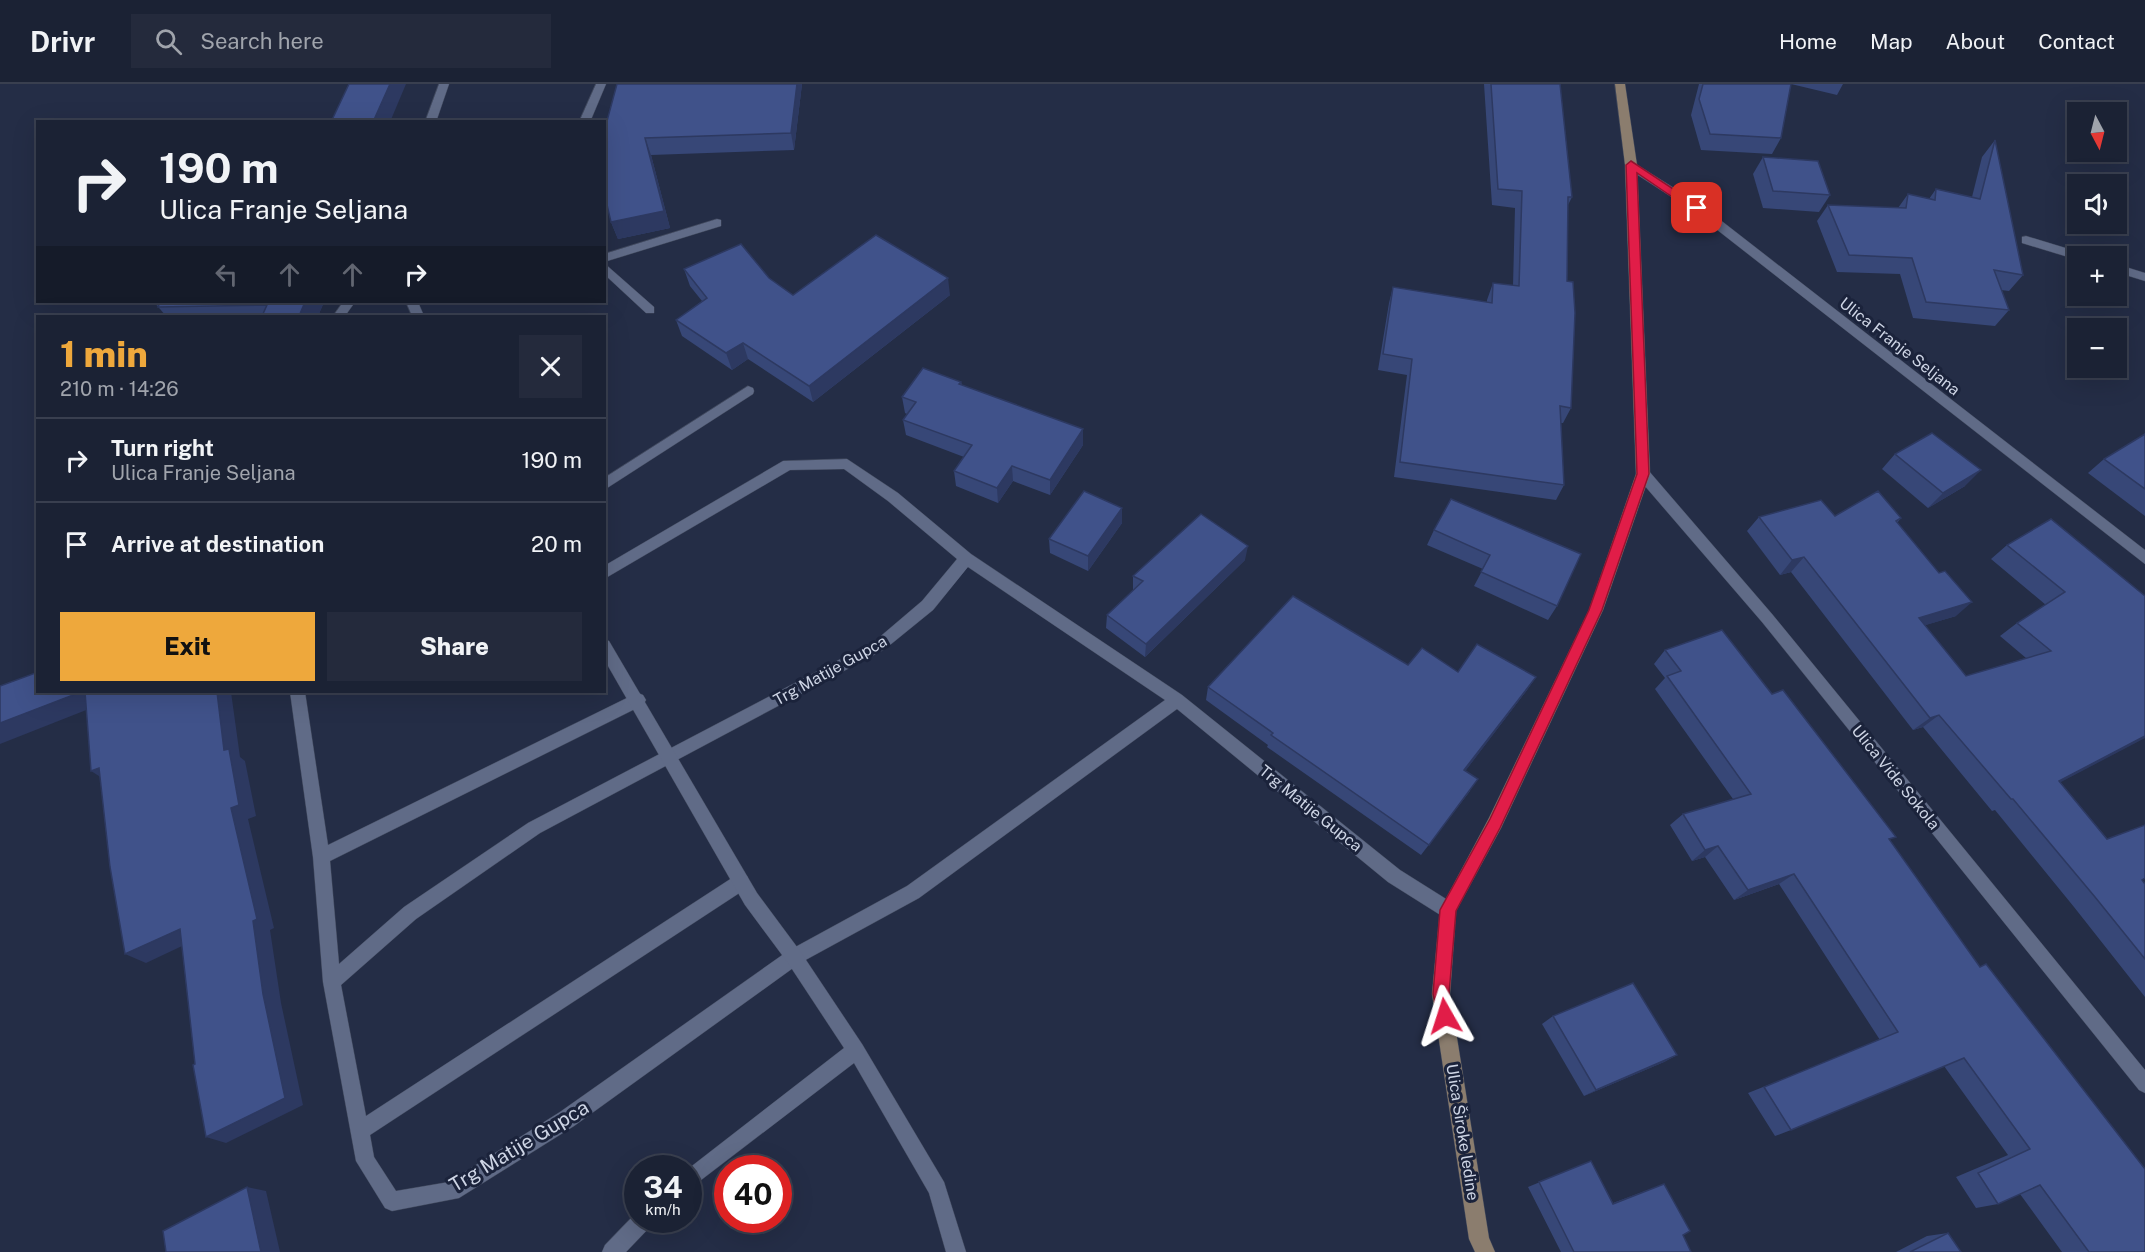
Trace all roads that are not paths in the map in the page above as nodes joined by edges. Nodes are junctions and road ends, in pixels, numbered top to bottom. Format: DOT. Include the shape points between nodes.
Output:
graph roads {
  1 [pos="444,84"];
  2 [pos="602,84"];
  3 [pos="1620,84"];
  4 [pos="431,120"];
  5 [pos="585,120"];
  6 [pos="1631,165"];
  7 [pos="717,223"];
  8 [pos="2026,240"];
  9 [pos="2067,253"];
  10 [pos="606,257"];
  11 [pos="606,269"];
  12 [pos="2127,271"];
  13 [pos="2145,277"];
  14 [pos="650,310"];
  15 [pos="748,392"];
  16 [pos="1643,474"];
  17 [pos="606,484"];
  18 [pos="966,558"];
  19 [pos="2145,558"];
  20 [pos="606,572"];
  21 [pos="606,648"];
  22 [pos="297,693"];
  23 [pos="638,700"];
  24 [pos="1177,700"];
  25 [pos="669,755"];
  26 [pos="321,857"];
  27 [pos="741,882"];
  28 [pos="1448,910"];
  29 [pos="794,957"];
  30 [pos="332,982"];
  31 [pos="856,1050"];
  32 [pos="2145,1084"];
  33 [pos="361,1130"];
  34 [pos="702,1170"];
  35 [pos="630,1233"];
  36 [pos="612,1252"];
  37 [pos="956,1252"];
  38 [pos="1485,1252"];
  1 -- 4 [label="street"];
  2 -- 5 [label="street"];
  3 -- 6 [label="street, Ulica Široke ledine"];
  6 -- 16 [label="street, Ulica Široke ledine"];
  6 -- 19 [label="street, Ulica Franje Seljana" via="1697,208"];
  7 -- 10 [label="street"];
  8 -- 9 [label="street"];
  11 -- 14 [label="street"];
  12 -- 13 [label="street"];
  15 -- 17 [label="street"];
  16 -- 28 [label="street, Ulica Široke ledine" via="1596,610 1495,823"];
  16 -- 32 [label="street, Ulica Vide Sokola" via="1767,618"];
  18 -- 20 [label="street" via="847,464 788,465"];
  18 -- 24 [label="street, Trg Matije Gupca"];
  18 -- 25 [label="street, Trg Matije Gupca" via="928,608 880,645"];
  21 -- 23 [label="street"];
  22 -- 26 [label="street, Trg Matije Gupca"];
  23 -- 25 [label="street"];
  23 -- 26 [label="street"];
  24 -- 28 [label="street, Trg Matije Gupca" via="1394,876"];
  24 -- 29 [label="street, Trg Matije Gupca" via="913,892"];
  25 -- 27 [label="street"];
  25 -- 30 [label="street, Trg Matije Gupca" via="534,828 410,913"];
  26 -- 30 [label="street, Trg Matije Gupca"];
  27 -- 29 [label="street"];
  27 -- 33 [label="street"];
  28 -- 38 [label="street, Ulica Široke ledine" via="1441,994 1479,1239"];
  29 -- 31 [label="street"];
  29 -- 33 [label="street, Trg Matije Gupca" via="567,1119 452,1191 392,1201 365,1161"];
  30 -- 33 [label="street, Trg Matije Gupca"];
  31 -- 34 [label="street"];
  31 -- 37 [label="street" via="937,1189"];
  35 -- 36 [label="street"];
}
